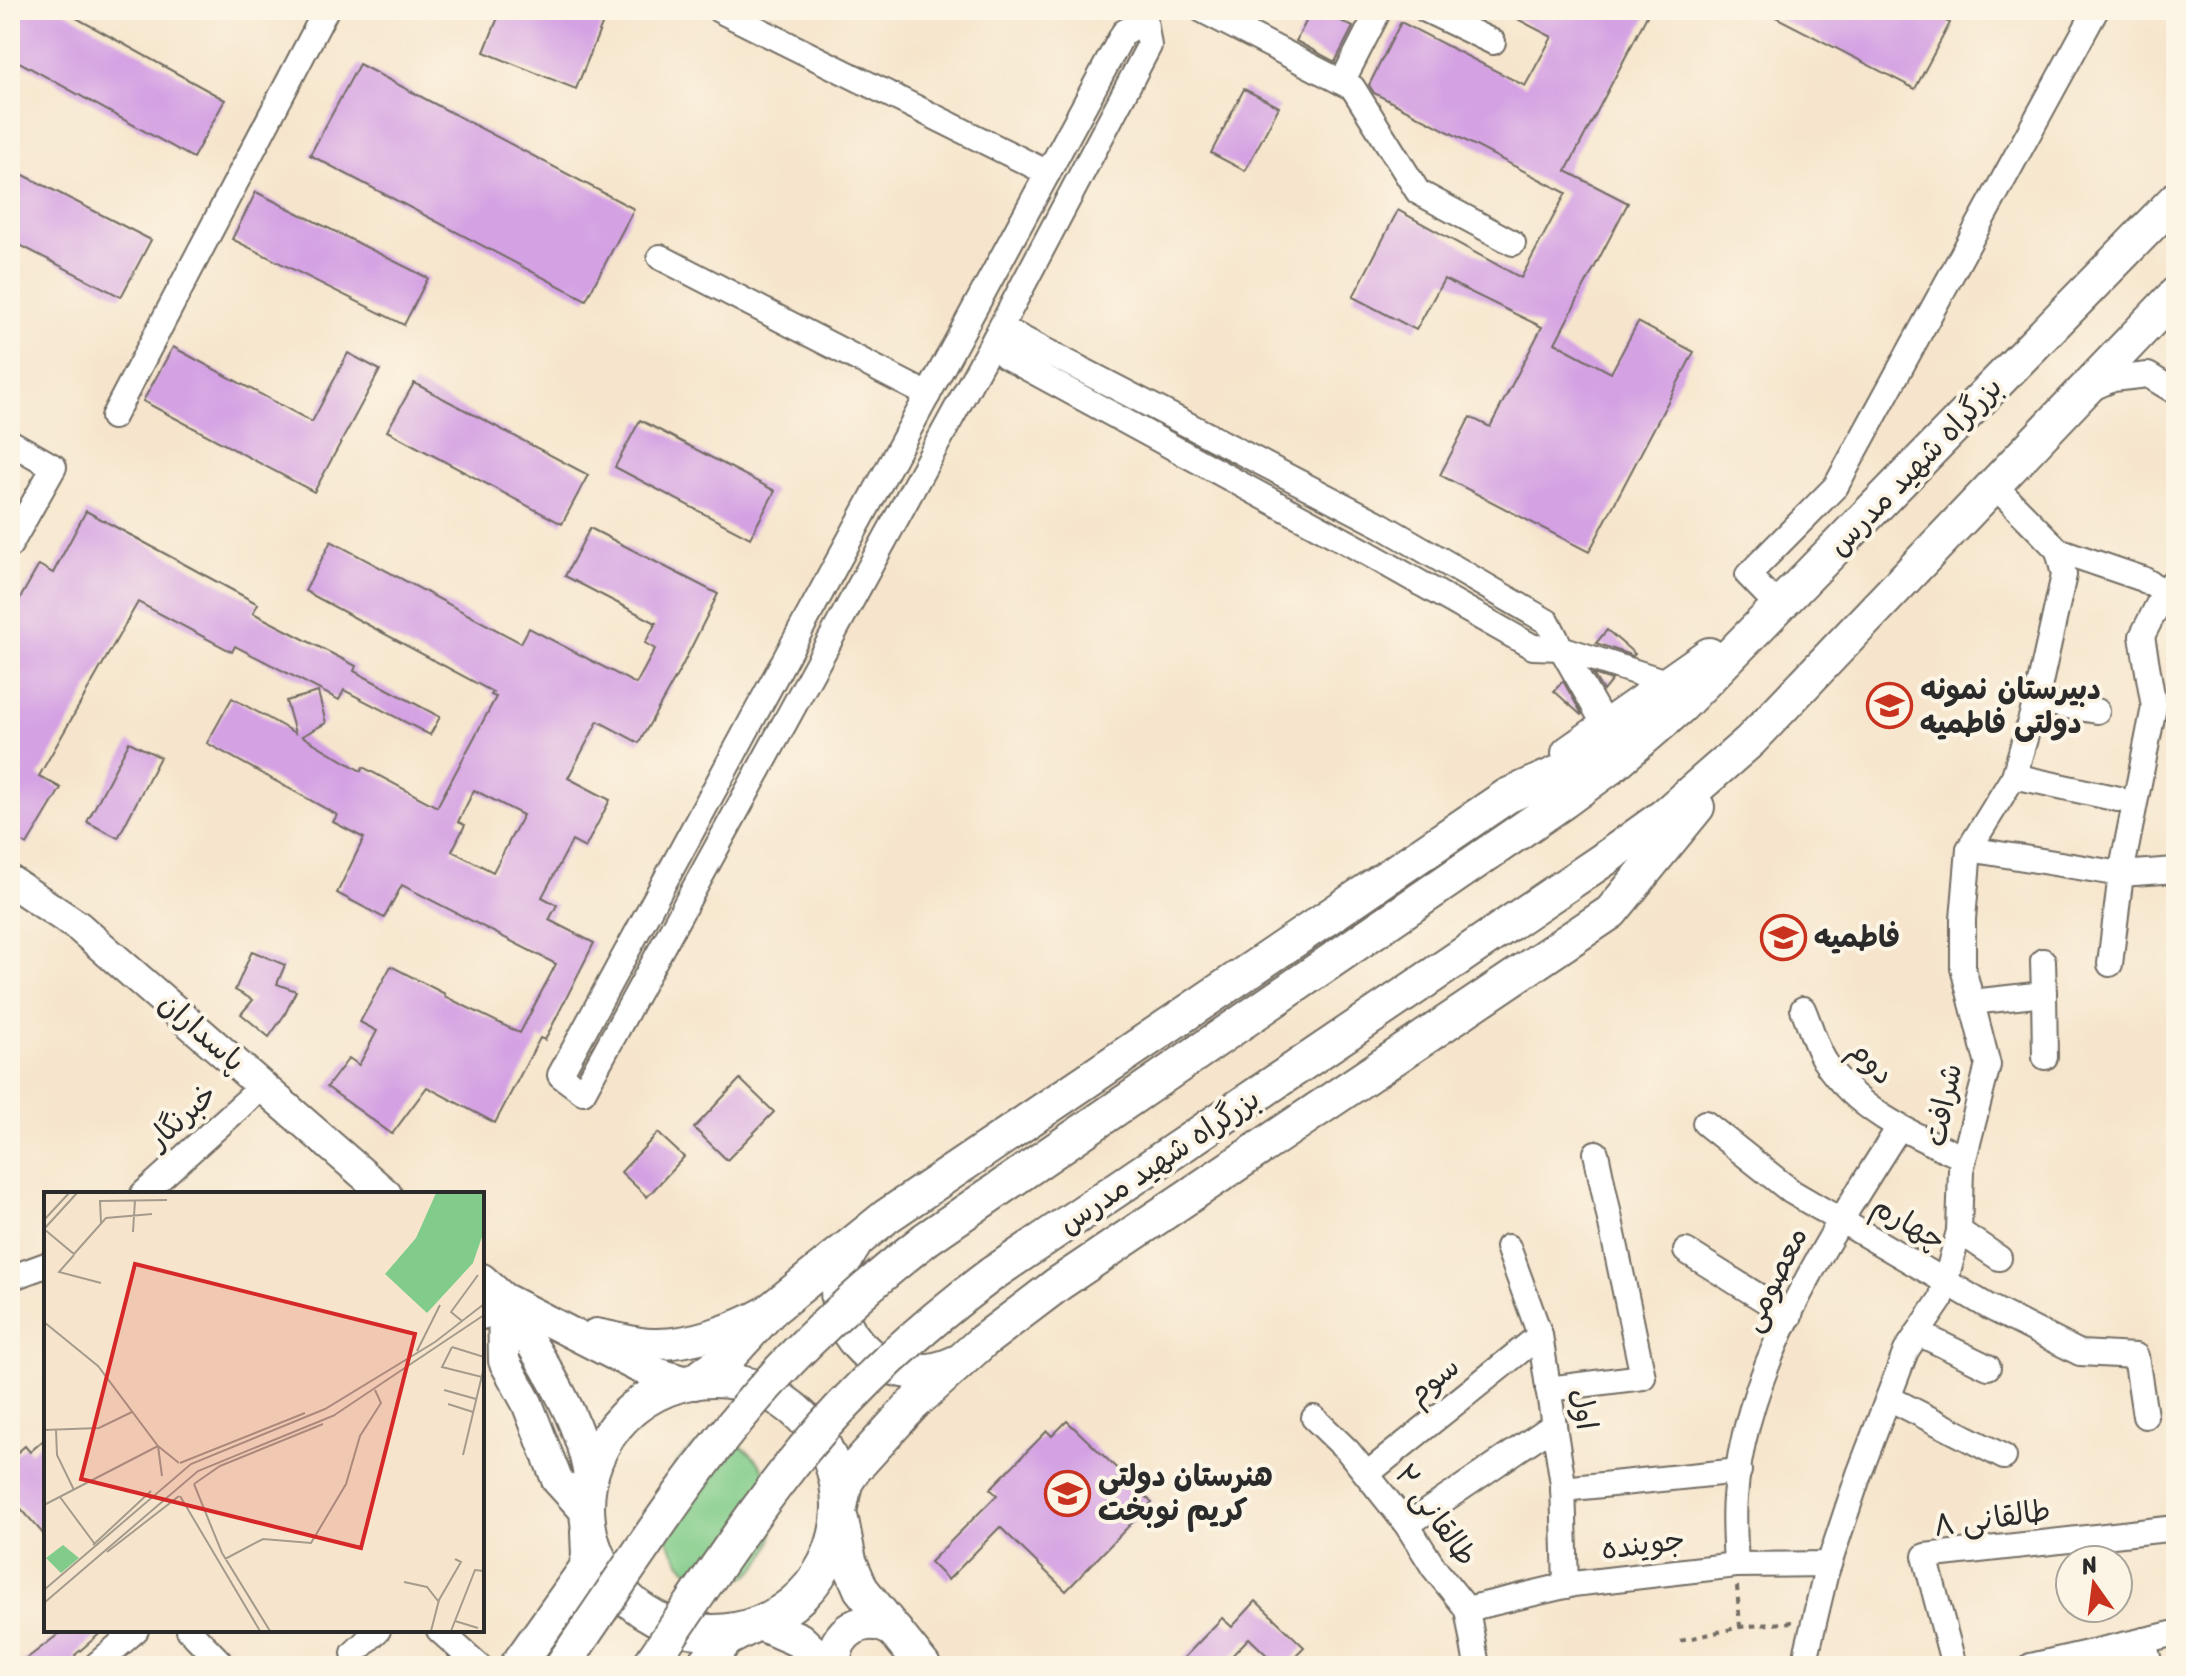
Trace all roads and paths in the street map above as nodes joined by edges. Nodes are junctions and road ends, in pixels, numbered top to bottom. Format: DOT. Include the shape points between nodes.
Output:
graph roads {
  1 [pos="326,10"];
  2 [pos="719,10"];
  3 [pos="1202,10"];
  4 [pos="1379,10"];
  5 [pos="1426,10"];
  6 [pos="2096,10"];
  7 [pos="1148,16"];
  8 [pos="1493,42"];
  9 [pos="1342,82"];
  10 [pos="1048,173"];
  11 [pos="2176,199"];
  12 [pos="1513,243"];
  13 [pos="660,257"];
  14 [pos="2176,294"];
  15 [pos="966,325"];
  16 [pos="995,338"];
  17 [pos="2084,391"];
  18 [pos="2176,392"];
  19 [pos="928,395"];
  20 [pos="113,417"];
  21 [pos="10,442"];
  22 [pos="1994,485"];
  23 [pos="1381,525"];
  24 [pos="10,545"];
  25 [pos="2058,550"];
  26 [pos="1369,554"];
  27 [pos="2172,589"];
  28 [pos="1778,606"];
  29 [pos="1561,648"];
  30 [pos="1669,683"];
  31 [pos="2036,701"];
  32 [pos="2097,711"];
  33 [pos="1606,727"];
  34 [pos="1653,731"];
  35 [pos="1750,741"];
  36 [pos="2014,776"];
  37 [pos="1507,796"];
  38 [pos="2118,799"];
  39 [pos="1969,849"];
  40 [pos="2176,870"];
  41 [pos="2121,874"];
  42 [pos="13,889"];
  43 [pos="2043,961"];
  44 [pos="2110,964"];
  45 [pos="2044,994"];
  46 [pos="1972,1002"];
  47 [pos="1803,1009"];
  48 [pos="2045,1057"];
  49 [pos="264,1085"];
  50 [pos="1705,1123"];
  51 [pos="1898,1129"];
  52 [pos="1596,1153"];
  53 [pos="1964,1158"];
  54 [pos="145,1192"];
  55 [pos="384,1192"];
  56 [pos="1839,1220"];
  57 [pos="1959,1231"];
  58 [pos="859,1239"];
  59 [pos="1508,1247"];
  60 [pos="1686,1251"];
  61 [pos="1999,1258"];
  62 [pos="44,1266"];
  63 [pos="10,1278"];
  64 [pos="1946,1281"];
  65 [pos="489,1298"];
  66 [pos="778,1305"];
  67 [pos="1790,1316"];
  68 [pos="557,1325"];
  69 [pos="1918,1333"];
  70 [pos="1540,1335"];
  71 [pos="963,1358"];
  72 [pos="1988,1367"];
  73 [pos="692,1382"];
  74 [pos="1548,1389"];
  75 [pos="1889,1398"];
  76 [pos="2145,1416"];
  77 [pos="1314,1418"];
  78 [pos="1554,1425"];
  79 [pos="2004,1457"];
  80 [pos="1739,1471"];
  81 [pos="1367,1474"];
  82 [pos="1563,1489"];
  83 [pos="588,1505"];
  84 [pos="840,1510"];
  85 [pos="1407,1525"];
  86 [pos="2176,1528"];
  87 [pos="1829,1564"];
  88 [pos="1736,1565"];
  89 [pos="1566,1586"];
  90 [pos="1467,1609"];
  91 [pos="1814,1620"];
  92 [pos="757,1624"];
  93 [pos="1740,1627"];
  94 [pos="134,1632"];
  95 [pos="191,1632"];
  96 [pos="376,1632"];
  97 [pos="441,1632"];
  98 [pos="896,1632"];
  99 [pos="2176,1633"];
  100 [pos="2144,1640"];
  101 [pos="1680,1641"];
  102 [pos="354,1653"];
  103 [pos="95,1666"];
  104 [pos="224,1666"];
  105 [pos="479,1666"];
  106 [pos="517,1666"];
  107 [pos="562,1666"];
  108 [pos="649,1666"];
  109 [pos="703,1666"];
  110 [pos="827,1666"];
  111 [pos="834,1666"];
  112 [pos="923,1666"];
  113 [pos="1477,1666"];
  114 [pos="1807,1666"];
  115 [pos="1954,1666"];
  116 [pos="2031,1666"];
  117 [pos="2150,1666"];
  1 -- 20 [label="street"];
  2 -- 10 [label="street"];
  3 -- 9 [label="street"];
  4 -- 9 [label="street"];
  5 -- 8 [label="street"];
  6 -- 28 [label="street" via="1836,486 1748,575"];
  7 -- 10 [label="street" via="1124,32"];
  7 -- 16 [label="street" via="1149,46"];
  9 -- 12 [label="street" via="1353,88 1418,192"];
  10 -- 15 [label="street"];
  11 -- 28 [label="highway, بزرگراه شهید مدرس"];
  13 -- 19 [label="street"];
  14 -- 17 [label="highway, بزرگراه شهید مدرس"];
  15 -- 16 [label="street"];
  15 -- 19 [label="street"];
  16 -- 19 [label="street" via="583,1092 560,1075"];
  16 -- 23 [label="street" via="1013,334"];
  16 -- 26 [label="street" via="1005,356"];
  17 -- 18 [label="street" via="2113,379 2148,375"];
  17 -- 22 [label="highway, بزرگراه شهید مدرس"];
  21 -- 24 [label="street" via="54,467"];
  22 -- 25 [label="street"];
  22 -- 35 [label="highway, بزرگراه شهید مدرس"];
  23 -- 26 [label="street"];
  23 -- 29 [label="street" via="1548,622"];
  25 -- 27 [label="street"];
  25 -- 31 [label="street, شرافت" via="2064,575"];
  26 -- 29 [label="street" via="1533,647"];
  27 -- 41 [label="street" via="2142,636 2154,707"];
  28 -- 30 [label="highway"];
  28 -- 34 [label="highway, بزرگراه شهید مدرس"];
  29 -- 30 [label="street"];
  29 -- 33 [label="street"];
  30 -- 33 [label="highway"];
  31 -- 32 [label="street"];
  31 -- 36 [label="street, شرافت"];
  33 -- 37 [label="highway"];
  34 -- 37 [label="highway, بزرگراه شهید مدرس"];
  34 -- 107 [label="highway, بزرگراه شهید مدرس, bridge" via="1548,812 878,1277 795,1355 738,1419"];
  35 -- 71 [label="highway, بزرگراه شهید مدرس" via="1611,912 1058,1284"];
  35 -- 108 [label="highway, بزرگراه شهید مدرس, bridge" via="1664,816 992,1274 927,1325 865,1383 795,1461"];
  36 -- 38 [label="street"];
  36 -- 39 [label="street, شرافت"];
  37 -- 58 [label="highway, بزرگراه شهید مدرس"];
  39 -- 41 [label="street"];
  39 -- 46 [label="street, شرافت" via="1963,968"];
  40 -- 41 [label="street"];
  41 -- 44 [label="street"];
  42 -- 49 [label="main road, پاسداران" via="79,927"];
  43 -- 45 [label="street"];
  45 -- 46 [label="street"];
  45 -- 48 [label="street"];
  46 -- 53 [label="street, شرافت" via="1988,1065"];
  47 -- 51 [label="street, دوم" via="1823,1059 1852,1093"];
  49 -- 54 [label="street, خبرنگار"];
  49 -- 55 [label="main road, پاسداران"];
  50 -- 56 [label="street, چهارم" via="1792,1192"];
  51 -- 53 [label="street, دوم"];
  51 -- 56 [label="street, معصومی"];
  52 -- 74 [label="street" via="1643,1377"];
  53 -- 57 [label="street, شرافت"];
  56 -- 64 [label="street, چهارم"];
  56 -- 67 [label="street, معصومی"];
  57 -- 61 [label="street"];
  57 -- 64 [label="street, شرافت"];
  58 -- 66 [label="highway, بزرگراه شهید مدرس"];
  58 -- 71 [label="highway" via="845,1259 838,1291 842,1317 858,1345 879,1362 910,1372 936,1370"];
  59 -- 70 [label="street, اول"];
  60 -- 67 [label="street"];
  62 -- 63 [label="street"];
  64 -- 69 [label="street, شرافت" via="1941,1299"];
  64 -- 76 [label="street, چهارم" via="2080,1353 2136,1356"];
  65 -- 68 [label="main road"];
  65 -- 83 [label="main road" via="557,1390 584,1451"];
  66 -- 68 [label="main road" via="747,1321 668,1343 645,1344"];
  66 -- 73 [label="highway, بزرگراه شهید مدرس" via="724,1361"];
  67 -- 80 [label="street, معصومی" via="1761,1380"];
  68 -- 73 [label="main road" via="649,1372"];
  69 -- 72 [label="street"];
  69 -- 75 [label="street, شرافت"];
  70 -- 74 [label="street, اول"];
  70 -- 81 [label="street, سوم"];
  71 -- 84 [label="highway, بزرگراه شهید مدرس" via="854,1469"];
  73 -- 83 [label="highway" via="649,1398 621,1421 601,1450"];
  73 -- 84 [label="highway" via="754,1387 796,1411 831,1459"];
  74 -- 78 [label="street, اول"];
  75 -- 79 [label="street"];
  75 -- 87 [label="street, شرافت"];
  77 -- 81 [label="street, طالقانی ۲"];
  78 -- 82 [label="street, اول"];
  78 -- 85 [label="street"];
  80 -- 82 [label="street"];
  80 -- 88 [label="street, معصومی"];
  81 -- 85 [label="street, طالقانی ۲"];
  82 -- 89 [label="street, اول"];
  83 -- 92 [label="highway" via="593,1542 608,1575 645,1612 695,1630"];
  83 -- 106 [label="highway" via="586,1569"];
  84 -- 92 [label="highway" via="834,1542 815,1580 790,1606"];
  84 -- 98 [label="highway" via="857,1582"];
  85 -- 90 [label="street, طالقانی ۲"];
  86 -- 115 [label="street, طالقانی ۸" via="1925,1556"];
  87 -- 88 [label="street, جوینده"];
  87 -- 91 [label="street, شرافت"];
  88 -- 89 [label="street, جوینده"];
  88 -- 93 [label="path"];
  89 -- 90 [label="street, جوینده"];
  90 -- 113 [label="street, طالقانی ۲"];
  91 -- 93 [label="path"];
  91 -- 114 [label="street, شرافت"];
  92 -- 109 [label="highway" via="727,1639"];
  92 -- 110 [label="highway" via="799,1640"];
  93 -- 101 [label="path"];
  94 -- 103 [label="street"];
  95 -- 104 [label="street"];
  96 -- 102 [label="street"];
  97 -- 105 [label="street"];
  98 -- 111 [label="highway" via="872,1623 854,1627 836,1645"];
  98 -- 112 [label="highway"];
  99 -- 100 [label="street"];
  100 -- 116 [label="street"];
  100 -- 117 [label="street"];
}
